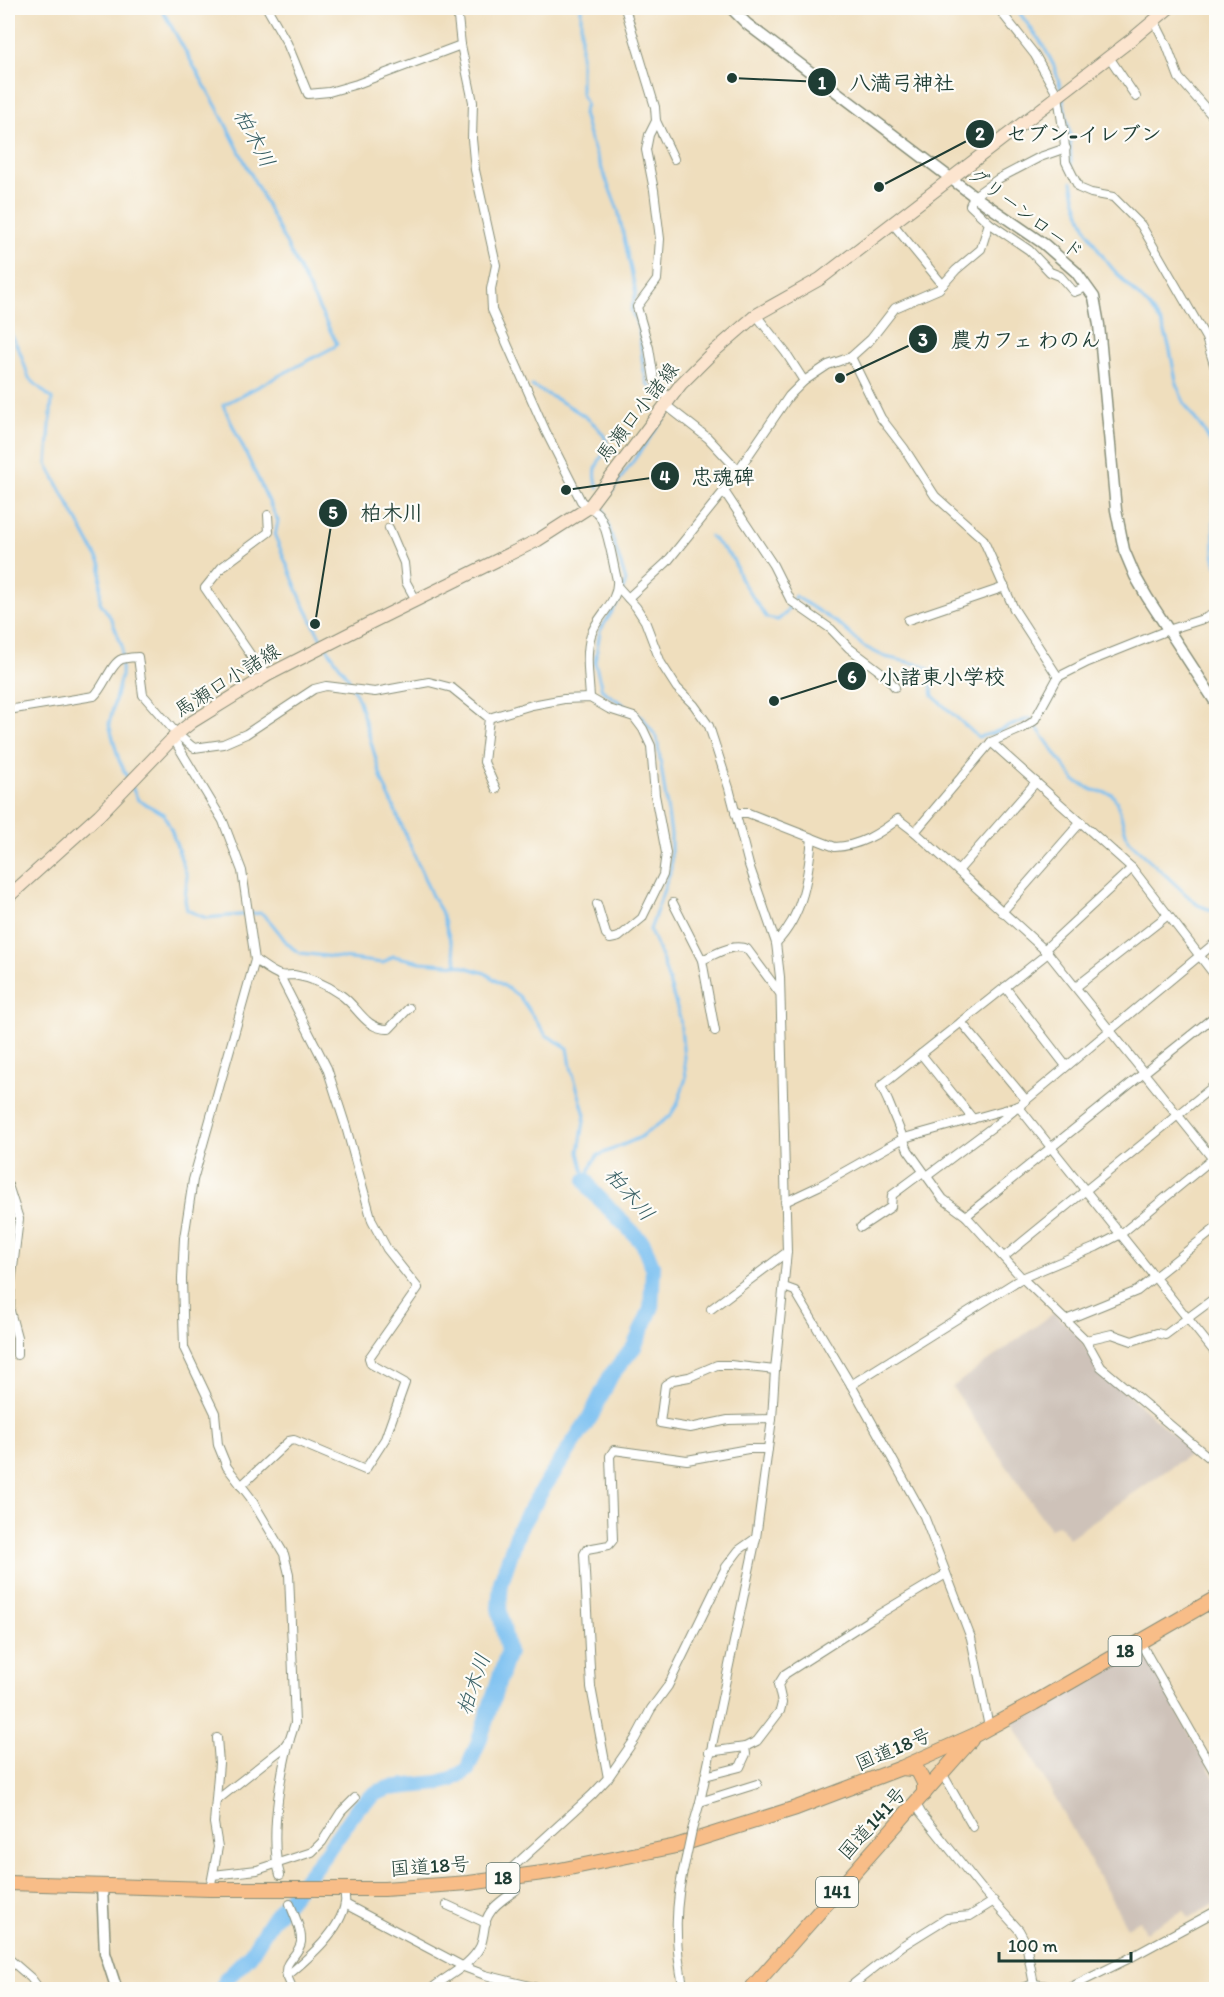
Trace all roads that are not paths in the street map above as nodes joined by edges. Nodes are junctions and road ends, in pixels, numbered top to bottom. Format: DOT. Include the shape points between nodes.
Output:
graph roads {
  1 [pos="267,8"];
  2 [pos="457,8"];
  3 [pos="625,8"];
  4 [pos="731,8"];
  5 [pos="998,8"];
  6 [pos="1161,12"];
  7 [pos="461,45"];
  8 [pos="1109,57"];
  9 [pos="1058,96"];
  10 [pos="1136,97"];
  11 [pos="1216,120"];
  12 [pos="656,121"];
  13 [pos="1066,148"];
  14 [pos="674,159"];
  15 [pos="950,177"];
  16 [pos="974,196"];
  17 [pos="989,223"];
  18 [pos="893,224"];
  19 [pos="943,285"];
  20 [pos="1087,287"];
  21 [pos="756,315"];
  22 [pos="851,357"];
  23 [pos="1216,371"];
  24 [pos="804,381"];
  25 [pos="668,404"];
  26 [pos="738,470"];
  27 [pos="724,491"];
  28 [pos="588,508"];
  29 [pos="268,515"];
  30 [pos="389,528"];
  31 [pos="1005,586"];
  32 [pos="618,587"];
  33 [pos="628,598"];
  34 [pos="416,600"];
  35 [pos="1216,613"];
  36 [pos="908,620"];
  37 [pos="1168,630"];
  38 [pos="268,675"];
  39 [pos="1059,677"];
  40 [pos="895,687"];
  41 [pos="590,698"];
  42 [pos="1216,703"];
  43 [pos="8,710"];
  44 [pos="489,718"];
  45 [pos="175,736"];
  46 [pos="991,742"];
  47 [pos="1036,782"];
  48 [pos="496,789"];
  49 [pos="735,813"];
  50 [pos="1081,822"];
  51 [pos="915,832"];
  52 [pos="812,838"];
  53 [pos="1132,868"];
  54 [pos="958,871"];
  55 [pos="8,897"];
  56 [pos="673,903"];
  57 [pos="597,904"];
  58 [pos="1002,912"];
  59 [pos="1168,915"];
  60 [pos="1216,942"];
  61 [pos="776,944"];
  62 [pos="1046,951"];
  63 [pos="1200,956"];
  64 [pos="255,960"];
  65 [pos="702,960"];
  66 [pos="280,975"];
  67 [pos="1216,977"];
  68 [pos="1005,987"];
  69 [pos="1076,987"];
  70 [pos="779,992"];
  71 [pos="409,1008"];
  72 [pos="1216,1015"];
  73 [pos="961,1022"];
  74 [pos="1111,1029"];
  75 [pos="715,1031"];
  76 [pos="921,1054"];
  77 [pos="1066,1066"];
  78 [pos="1145,1072"];
  79 [pos="1216,1083"];
  80 [pos="1026,1100"];
  81 [pos="1018,1106"];
  82 [pos="1178,1115"];
  83 [pos="973,1119"];
  84 [pos="904,1138"];
  85 [pos="1052,1148"];
  86 [pos="1215,1159"];
  87 [pos="925,1174"];
  88 [pos="8,1185"];
  89 [pos="1086,1190"];
  90 [pos="785,1202"];
  91 [pos="966,1216"];
  92 [pos="861,1227"];
  93 [pos="1216,1228"];
  94 [pos="1121,1233"];
  95 [pos="787,1252"];
  96 [pos="1004,1257"];
  97 [pos="1156,1277"];
  98 [pos="1022,1278"];
  99 [pos="784,1287"];
  100 [pos="1216,1297"];
  101 [pos="711,1309"];
  102 [pos="1189,1318"];
  103 [pos="1066,1320"];
  104 [pos="1086,1340"];
  105 [pos="17,1354"];
  106 [pos="1216,1354"];
  107 [pos="775,1370"];
  108 [pos="851,1384"];
  109 [pos="772,1419"];
  110 [pos="768,1449"];
  111 [pos="1216,1455"];
  112 [pos="241,1486"];
  113 [pos="756,1538"];
  114 [pos="945,1574"];
  115 [pos="1216,1598"];
  116 [pos="1140,1642"];
  117 [pos="989,1727"];
  118 [pos="975,1735"];
  119 [pos="217,1738"];
  120 [pos="290,1738"];
  121 [pos="745,1747"];
  122 [pos="709,1752"];
  123 [pos="901,1768"];
  124 [pos="942,1773"];
  125 [pos="1216,1774"];
  126 [pos="705,1776"];
  127 [pos="608,1778"];
  128 [pos="757,1784"];
  129 [pos="355,1798"];
  130 [pos="920,1799"];
  131 [pos="217,1800"];
  132 [pos="700,1802"];
  133 [pos="972,1827"];
  134 [pos="276,1863"];
  135 [pos="280,1875"];
  136 [pos="8,1882"];
  137 [pos="211,1882"];
  138 [pos="102,1886"];
  139 [pos="344,1889"];
  140 [pos="994,1901"];
  141 [pos="290,1904"];
  142 [pos="345,1904"];
  143 [pos="447,1905"];
  144 [pos="1216,1911"];
  145 [pos="486,1923"];
  146 [pos="8,1958"];
  147 [pos="464,1967"];
  148 [pos="287,1976"];
  149 [pos="1034,1987"];
  150 [pos="40,1989"];
  151 [pos="117,1989"];
  152 [pos="292,1989"];
  153 [pos="430,1989"];
  154 [pos="546,1989"];
  155 [pos="673,1989"];
  156 [pos="684,1989"];
  157 [pos="750,1989"];
  158 [pos="846,1989"];
  159 [pos="1016,1989"];
  1 -- 7 [label="street" via="308,94 357,84"];
  2 -- 7 [label="street"];
  3 -- 12 [label="street"];
  4 -- 15 [label="street, グリーンロード"];
  5 -- 9 [label="street" via="1035,55"];
  6 -- 8 [label="main road, 馬瀬口小諸線"];
  6 -- 11 [label="street" via="1167,46 1179,78"];
  7 -- 28 [label="street" via="473,102 475,170 496,265 492,310 546,432"];
  8 -- 9 [label="main road, 馬瀬口小諸線"];
  8 -- 10 [label="street"];
  9 -- 13 [label="street"];
  9 -- 15 [label="main road, 馬瀬口小諸線"];
  12 -- 14 [label="street"];
  12 -- 25 [label="street" via="646,150 660,239 657,280 637,307 654,379"];
  13 -- 16 [label="street" via="1040,157"];
  13 -- 23 [label="street" via="1066,162 1079,188 1113,197 1141,225 1206,338"];
  15 -- 16 [label="street, グリーンロード"];
  15 -- 18 [label="main road, 馬瀬口小諸線"];
  16 -- 17 [label="street" via="970,205"];
  16 -- 20 [label="street, グリーンロード" via="1044,244"];
  17 -- 19 [label="street" via="981,249"];
  17 -- 20 [label="street" via="1029,250 1074,292"];
  18 -- 19 [label="street"];
  18 -- 21 [label="main road, 馬瀬口小諸線" via="820,279"];
  19 -- 22 [label="street" via="895,308"];
  20 -- 37 [label="street, グリーンロード" via="1094,297 1099,325 1116,510 1124,550"];
  21 -- 24 [label="street"];
  21 -- 25 [label="main road, 馬瀬口小諸線" via="681,384"];
  22 -- 24 [label="street" via="828,364"];
  22 -- 31 [label="street" via="881,418 935,496 983,539"];
  24 -- 26 [label="street" via="789,396"];
  25 -- 26 [label="street"];
  25 -- 28 [label="main road, 馬瀬口小諸線"];
  26 -- 27 [label="street"];
  27 -- 33 [label="street" via="668,562"];
  27 -- 40 [label="street" via="773,565 791,601 831,629"];
  28 -- 32 [label="street" via="598,513 604,526"];
  28 -- 34 [label="main road, 馬瀬口小諸線" via="538,540"];
  29 -- 38 [label="street" via="269,532 222,567 205,588"];
  30 -- 34 [label="street" via="404,563 406,582"];
  31 -- 36 [label="street"];
  31 -- 39 [label="street" via="1014,609"];
  32 -- 33 [label="street"];
  32 -- 41 [label="street" via="591,635"];
  33 -- 49 [label="street" via="645,621 677,688 709,726"];
  34 -- 38 [label="main road, 馬瀬口小諸線"];
  35 -- 37 [label="street"];
  37 -- 39 [label="street"];
  37 -- 42 [label="street, グリーンロード"];
  38 -- 45 [label="main road, 馬瀬口小諸線"];
  39 -- 46 [label="street" via="1034,721"];
  41 -- 44 [label="street" via="532,705"];
  41 -- 57 [label="street" via="634,717 643,729 651,746 666,853 663,875 642,918 619,937 610,939 606,934"];
  43 -- 45 [label="street" via="94,696 116,663 138,657 143,695"];
  44 -- 45 [label="street" via="452,688 429,682 375,692 326,686 314,689 246,734 223,744 194,748"];
  44 -- 48 [label="street" via="484,762"];
  45 -- 55 [label="main road, 馬瀬口小諸線" via="99,814"];
  45 -- 64 [label="street" via="223,821 242,872"];
  46 -- 47 [label="street"];
  46 -- 51 [label="street"];
  47 -- 50 [label="street"];
  47 -- 54 [label="street"];
  49 -- 52 [label="street" via="748,813"];
  49 -- 61 [label="street"];
  50 -- 53 [label="street"];
  50 -- 58 [label="street"];
  51 -- 52 [label="street" via="898,819 876,835 850,846 835,846"];
  51 -- 54 [label="street"];
  52 -- 61 [label="street" via="801,902 787,932"];
  53 -- 59 [label="street"];
  53 -- 62 [label="street"];
  54 -- 58 [label="street"];
  56 -- 65 [label="street"];
  58 -- 62 [label="street"];
  59 -- 63 [label="street"];
  59 -- 69 [label="street"];
  60 -- 63 [label="street"];
  61 -- 70 [label="street"];
  62 -- 68 [label="street"];
  62 -- 69 [label="street"];
  63 -- 67 [label="street"];
  63 -- 74 [label="street"];
  64 -- 66 [label="street"];
  64 -- 112 [label="street" via="193,1180 182,1279 184,1348 214,1413 218,1445 227,1467"];
  65 -- 70 [label="street" via="729,948 743,947"];
  65 -- 75 [label="street"];
  66 -- 71 [label="street" via="329,986 348,999 371,1025 381,1029 389,1029"];
  66 -- 112 [label="street" via="327,1068 372,1221 387,1249 418,1288 369,1358 371,1364 405,1383 385,1439 365,1470 294,1440"];
  68 -- 73 [label="street"];
  68 -- 77 [label="street"];
  69 -- 74 [label="street"];
  70 -- 90 [label="street"];
  72 -- 78 [label="street"];
  73 -- 76 [label="street"];
  73 -- 80 [label="street"];
  74 -- 77 [label="street"];
  74 -- 78 [label="street"];
  76 -- 83 [label="street"];
  76 -- 84 [label="street" via="880,1086"];
  77 -- 80 [label="street"];
  78 -- 82 [label="street"];
  78 -- 85 [label="street"];
  79 -- 82 [label="street"];
  80 -- 81 [label="street"];
  81 -- 83 [label="street"];
  81 -- 85 [label="street"];
  81 -- 87 [label="street"];
  82 -- 86 [label="street"];
  82 -- 89 [label="street"];
  83 -- 84 [label="street"];
  84 -- 87 [label="street"];
  84 -- 90 [label="street"];
  85 -- 89 [label="street"];
  85 -- 91 [label="street"];
  86 -- 94 [label="street"];
  87 -- 91 [label="street" via="943,1199"];
  87 -- 92 [label="street" via="891,1196 891,1206"];
  88 -- 105 [label="street" via="19,1219 10,1311"];
  89 -- 94 [label="street"];
  89 -- 96 [label="street"];
  90 -- 95 [label="street"];
  91 -- 96 [label="street"];
  93 -- 97 [label="street"];
  94 -- 97 [label="street"];
  94 -- 98 [label="street"];
  95 -- 99 [label="street"];
  95 -- 101 [label="street"];
  96 -- 98 [label="street"];
  97 -- 102 [label="street"];
  97 -- 103 [label="street" via="1137,1291"];
  98 -- 103 [label="street"];
  98 -- 108 [label="street"];
  99 -- 107 [label="street"];
  99 -- 108 [label="street" via="795,1291"];
  100 -- 102 [label="street"];
  102 -- 104 [label="street" via="1165,1335 1157,1333 1132,1341 1112,1334"];
  102 -- 106 [label="street"];
  103 -- 104 [label="street"];
  104 -- 111 [label="street" via="1101,1367 1212,1460"];
  107 -- 109 [label="street"];
  107 -- 109 [label="street" via="717,1365 673,1380 665,1385 660,1423 690,1428 728,1420"];
  108 -- 114 [label="street" via="924,1516"];
  109 -- 110 [label="street"];
  110 -- 113 [label="street"];
  110 -- 127 [label="street" via="687,1460 614,1450 610,1456 613,1540 609,1545 587,1549 584,1554 591,1687"];
  112 -- 120 [label="street" via="284,1554 289,1574 295,1723"];
  113 -- 122 [label="street"];
  113 -- 127 [label="street" via="738,1550 726,1567 668,1686"];
  114 -- 117 [label="street" via="971,1638"];
  114 -- 121 [label="street" via="784,1674 778,1684 780,1711 757,1741"];
  115 -- 116 [label="highway, 18"];
  116 -- 117 [label="highway, 18"];
  116 -- 125 [label="street"];
  117 -- 118 [label="highway, 18"];
  118 -- 123 [label="highway, 国道18号 / 18"];
  118 -- 124 [label="highway, 国道141号 / 141"];
  119 -- 131 [label="street"];
  120 -- 131 [label="street" via="283,1748"];
  120 -- 134 [label="street" via="279,1800"];
  121 -- 122 [label="street"];
  121 -- 126 [label="street" via="740,1767"];
  122 -- 126 [label="street"];
  123 -- 130 [label="highway" via="918,1771 924,1783"];
  123 -- 139 [label="highway, 国道18号 / 18" via="796,1808 676,1846 539,1874 458,1884"];
  124 -- 130 [label="highway, 国道141号 / 141"];
  124 -- 133 [label="street"];
  126 -- 132 [label="street"];
  127 -- 145 [label="street, bridge" via="513,1867 516,1890 491,1909"];
  128 -- 132 [label="street"];
  129 -- 134 [label="street" via="312,1852"];
  130 -- 140 [label="street" via="921,1813"];
  130 -- 157 [label="highway, 国道141号 / 141"];
  131 -- 137 [label="street" via="214,1823 218,1847"];
  132 -- 156 [label="street, bridge" via="677,1908 676,1944"];
  134 -- 135 [label="street"];
  134 -- 137 [label="street"];
  136 -- 138 [label="highway, 国道18号 / 18"];
  137 -- 138 [label="highway, 国道18号 / 18"];
  137 -- 139 [label="highway, 国道18号 / 18"];
  138 -- 151 [label="street" via="105,1953"];
  139 -- 142 [label="street"];
  140 -- 149 [label="street" via="1026,1943"];
  140 -- 158 [label="street" via="970,1916 947,1918"];
  141 -- 148 [label="street" via="301,1944 286,1965"];
  142 -- 147 [label="street"];
  142 -- 148 [label="street" via="337,1924 313,1954"];
  143 -- 145 [label="street"];
  144 -- 149 [label="street" via="1067,1989"];
  145 -- 147 [label="street" via="481,1947"];
  146 -- 150 [label="street"];
  147 -- 153 [label="street"];
  147 -- 154 [label="street"];
  148 -- 152 [label="street"];
  149 -- 159 [label="street"];
  155 -- 156 [label="street"];
}
